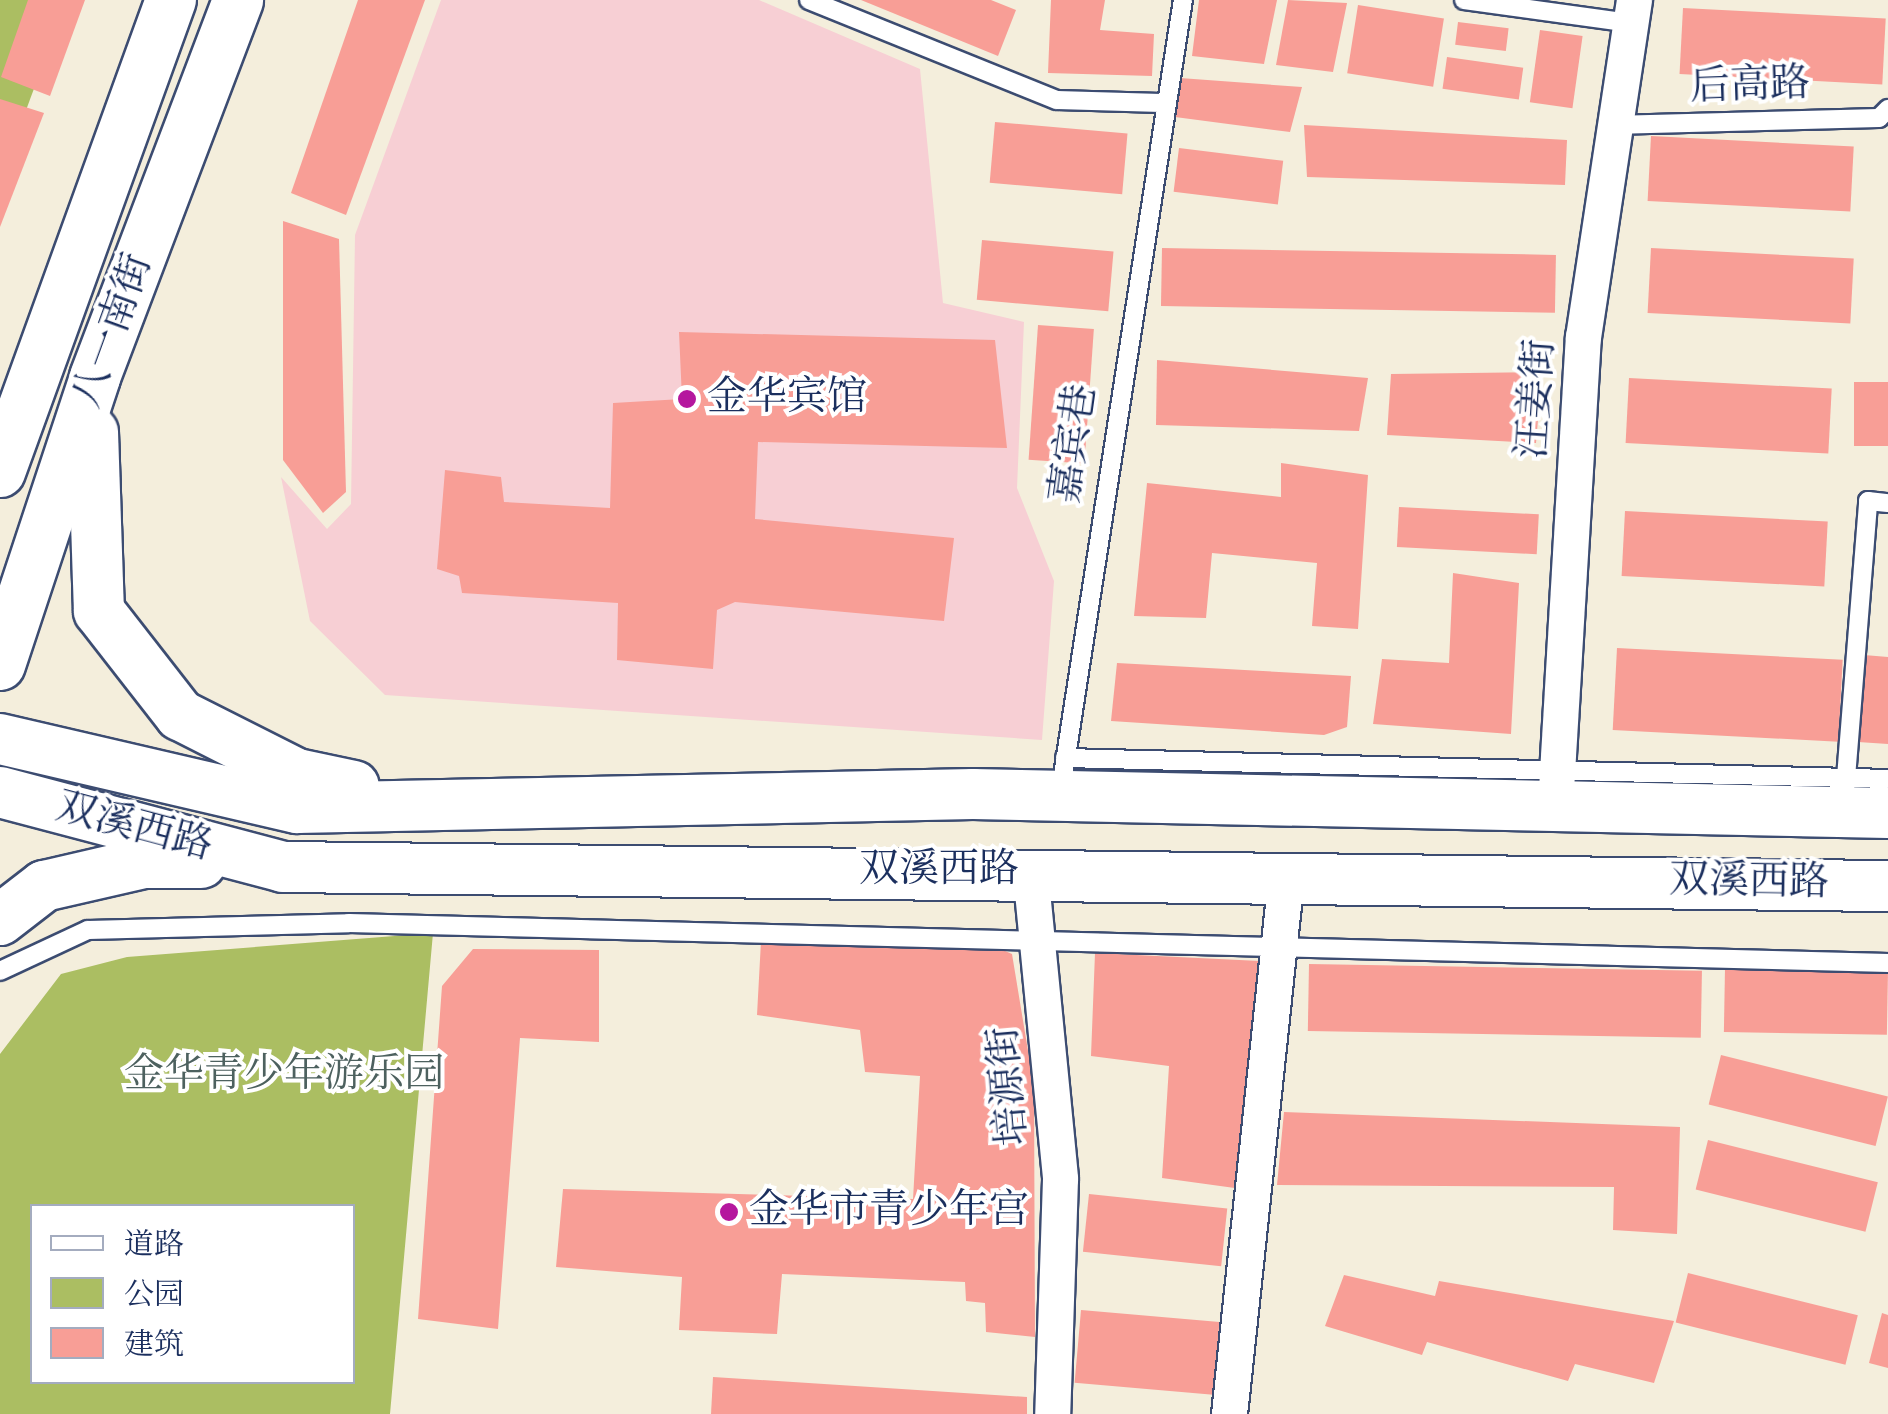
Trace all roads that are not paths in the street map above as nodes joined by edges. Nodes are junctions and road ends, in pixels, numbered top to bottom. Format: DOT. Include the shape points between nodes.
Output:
graph roads {
  1 [pos="172,0"];
  2 [pos="238,0"];
  3 [pos="810,0"];
  4 [pos="1183,0"];
  5 [pos="1464,0"];
  6 [pos="1632,12"];
  7 [pos="1161,102"];
  8 [pos="1888,109"];
  9 [pos="1610,126"];
  10 [pos="95,377"];
  11 [pos="10,426"];
  12 [pos="0,472"];
  13 [pos="1888,503"];
  14 [pos="0,665"];
  15 [pos="0,739"];
  16 [pos="1062,777"];
  17 [pos="1888,780"];
  18 [pos="1556,787"];
  19 [pos="0,792"];
  20 [pos="1859,801"];
  21 [pos="446,805"];
  22 [pos="272,864"];
  23 [pos="1030,871"];
  24 [pos="1286,876"];
  25 [pos="1888,886"];
  26 [pos="0,920"];
  27 [pos="1038,937"];
  28 [pos="1280,948"];
  29 [pos="1888,963"];
  30 [pos="0,971"];
  31 [pos="1052,1414"];
  32 [pos="1229,1414"];
  1 -- 11 [label="main road, 八一南街"];
  2 -- 10 [label="main road, 八一南街"];
  3 -- 7 [label="lane" via="1057,100"];
  4 -- 7 [label="lane, 嘉宾巷"];
  5 -- 6 [label="lane"];
  6 -- 9 [label="street, 汪姜街"];
  7 -- 16 [label="lane, 嘉宾巷"];
  8 -- 9 [label="lane, 后高路" via="1879,118"];
  9 -- 18 [label="street, 汪姜街" via="1583,337"];
  10 -- 14 [label="main road, 八一南街"];
  10 -- 21 [label="main road" via="100,610 180,715 297,774"];
  11 -- 12 [label="main road, 八一南街"];
  13 -- 20 [label="lane" via="1868,501"];
  15 -- 21 [label="main road, 双溪西路" via="297,808"];
  16 -- 18 [label="main road, 双溪西路"];
  16 -- 21 [label="main road, 双溪西路"];
  17 -- 20 [label="lane"];
  18 -- 20 [label="main road, 双溪西路"];
  19 -- 22 [label="main road, 双溪西路"];
  22 -- 23 [label="main road, 双溪西路"];
  22 -- 26 [label="main road" via="144,862 44,886"];
  23 -- 24 [label="main road, 双溪西路"];
  23 -- 27 [label="street, 培源街"];
  24 -- 25 [label="main road, 双溪西路"];
  24 -- 28 [label="street"];
  27 -- 28 [label="lane"];
  27 -- 30 [label="lane" via="172,927 88,930"];
  27 -- 31 [label="street, 培源街" via="1060,1180"];
  28 -- 29 [label="lane"];
  28 -- 32 [label="street"];
}
